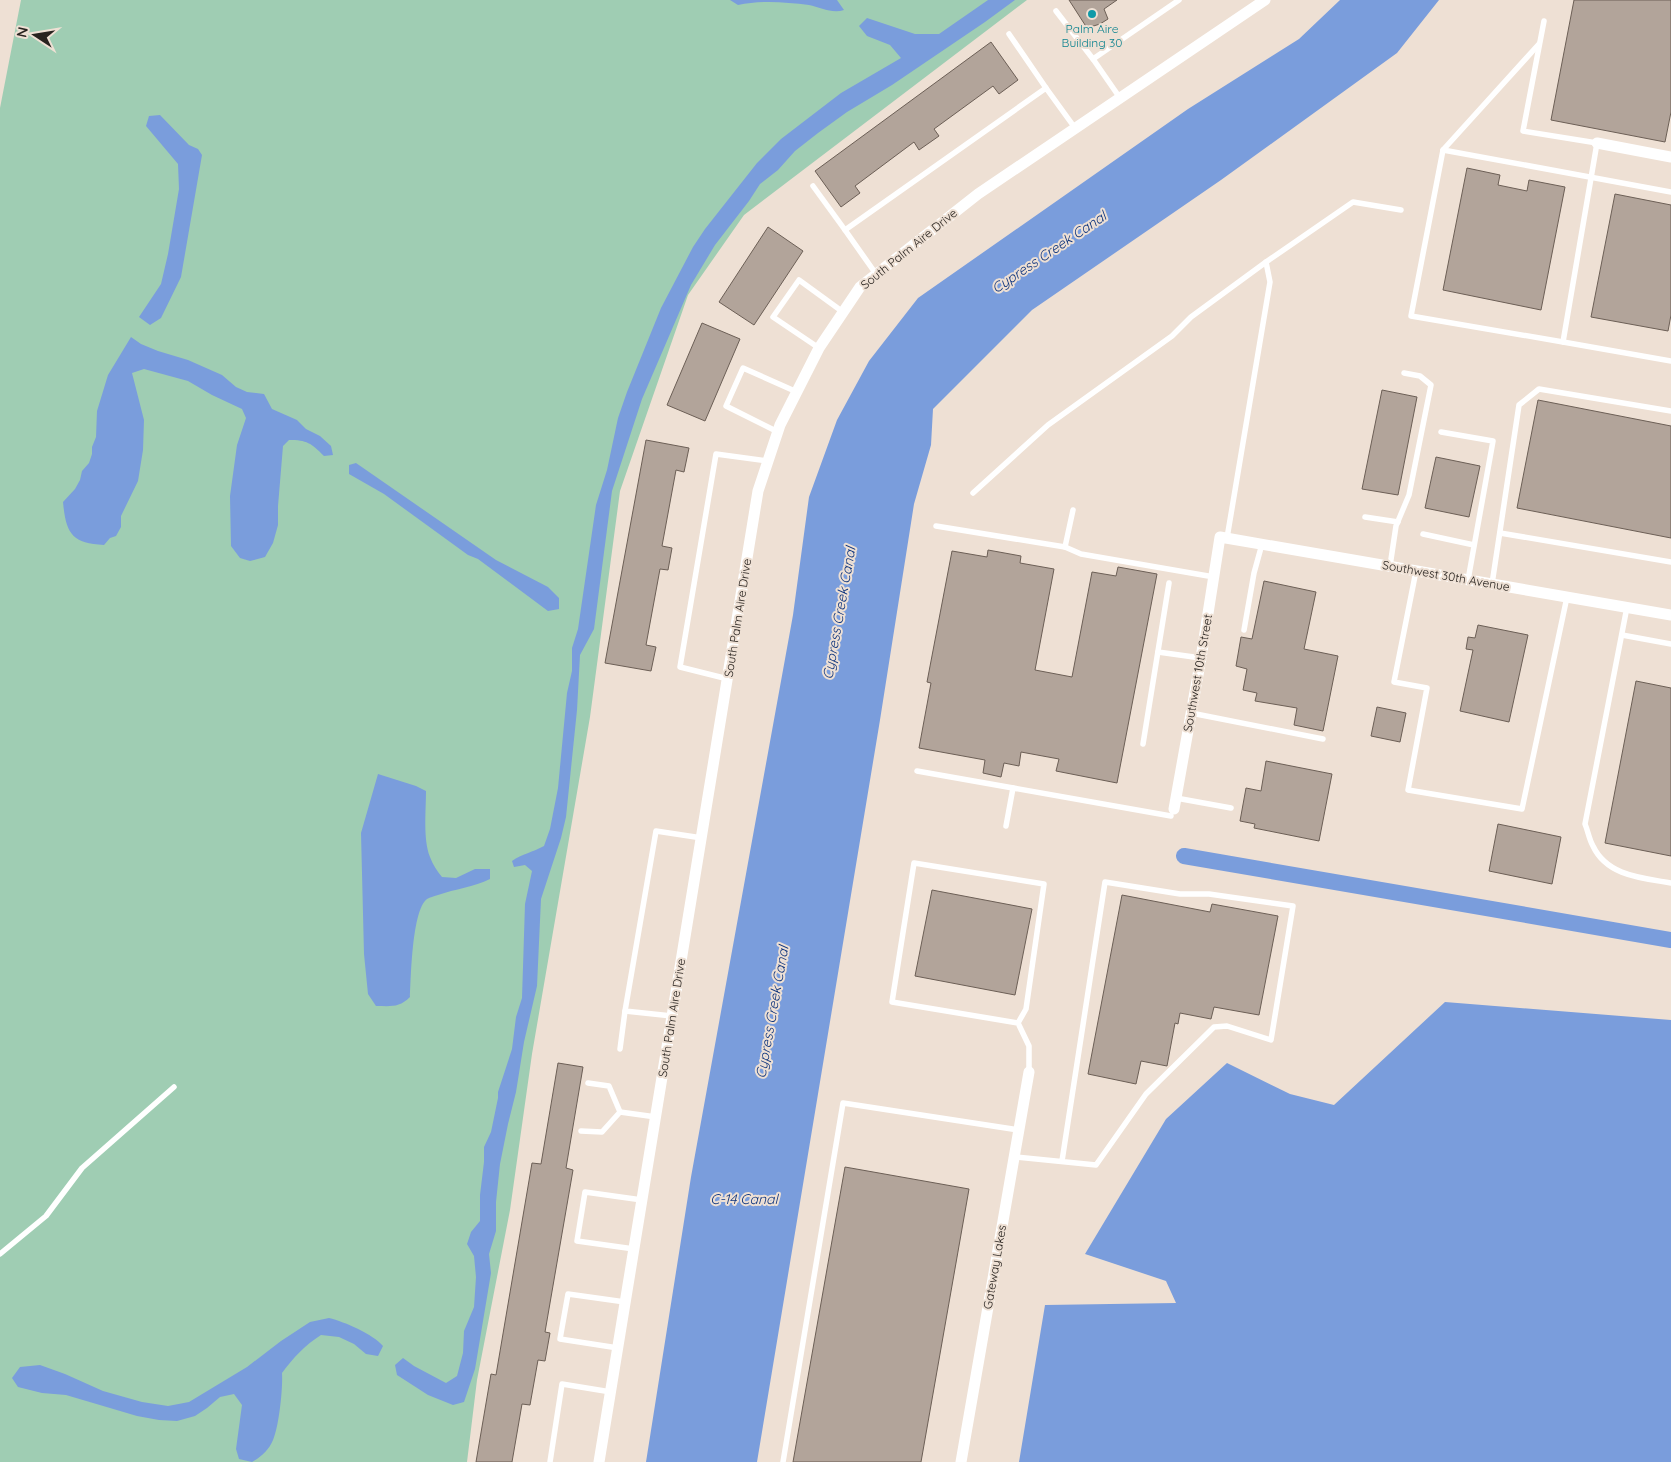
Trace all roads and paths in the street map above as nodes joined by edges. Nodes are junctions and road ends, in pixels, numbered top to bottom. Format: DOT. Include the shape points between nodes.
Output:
graph roads {
  1 [pos="1178,0"];
  2 [pos="1265,0"];
  3 [pos="1056,11"];
  4 [pos="1544,20"];
  5 [pos="1009,34"];
  6 [pos="1540,43"];
  7 [pos="1093,59"];
  8 [pos="1046,88"];
  9 [pos="1120,98"];
  10 [pos="1075,128"];
  11 [pos="1597,144"];
  12 [pos="1443,150"];
  13 [pos="1671,157"];
  14 [pos="1591,178"];
  15 [pos="812,186"];
  16 [pos="1671,192"];
  17 [pos="1401,210"];
  18 [pos="845,230"];
  19 [pos="1266,262"];
  20 [pos="876,275"];
  21 [pos="843,312"];
  22 [pos="1563,342"];
  23 [pos="819,348"];
  24 [pos="1671,362"];
  25 [pos="1404,374"];
  26 [pos="797,392"];
  27 [pos="1671,411"];
  28 [pos="778,432"];
  29 [pos="1441,432"];
  30 [pos="768,461"];
  31 [pos="973,493"];
  32 [pos="1073,510"];
  33 [pos="1365,517"];
  34 [pos="1398,522"];
  35 [pos="936,526"];
  36 [pos="1500,532"];
  37 [pos="1422,534"];
  38 [pos="1223,538"];
  39 [pos="1262,544"];
  40 [pos="1474,545"];
  41 [pos="1065,547"];
  42 [pos="1671,562"];
  43 [pos="1390,566"];
  44 [pos="1416,571"];
  45 [pos="1214,577"];
  46 [pos="1468,580"];
  47 [pos="1169,583"];
  48 [pos="1492,584"];
  49 [pos="1566,597"];
  50 [pos="1627,607"];
  51 [pos="1671,615"];
  52 [pos="1244,630"];
  53 [pos="1622,635"];
  54 [pos="1671,644"];
  55 [pos="1158,652"];
  56 [pos="1201,658"];
  57 [pos="728,679"];
  58 [pos="1191,713"];
  59 [pos="1323,739"];
  60 [pos="1143,744"];
  61 [pos="917,771"];
  62 [pos="1013,788"];
  63 [pos="1173,808"];
  64 [pos="1231,808"];
  65 [pos="1006,826"];
  66 [pos="702,838"];
  67 [pos="1671,883"];
  68 [pos="625,1011"];
  69 [pos="672,1016"];
  70 [pos="1018,1022"];
  71 [pos="620,1049"];
  72 [pos="1029,1072"];
  73 [pos="588,1083"];
  74 [pos="174,1087"];
  75 [pos="620,1112"];
  76 [pos="656,1116"];
  77 [pos="1019,1130"];
  78 [pos="581,1131"];
  79 [pos="1014,1157"];
  80 [pos="1062,1162"];
  81 [pos="642,1200"];
  82 [pos="634,1249"];
  83 [pos="0,1254"];
  84 [pos="625,1302"];
  85 [pos="618,1348"];
  86 [pos="610,1392"];
  87 [pos="550,1462"];
  88 [pos="599,1462"];
  89 [pos="782,1462"];
  90 [pos="961,1462"];
  1 -- 7 [label="lane"];
  2 -- 9 [label="street, South Palm Aire Drive"];
  3 -- 7 [label="lane"];
  4 -- 6 [label="lane"];
  5 -- 8 [label="lane"];
  6 -- 11 [label="lane" via="1524,131"];
  6 -- 12 [label="lane"];
  7 -- 9 [label="lane"];
  8 -- 10 [label="lane"];
  8 -- 18 [label="lane"];
  9 -- 10 [label="street, South Palm Aire Drive"];
  10 -- 20 [label="street, South Palm Aire Drive" via="978,194"];
  11 -- 13 [label="street"];
  11 -- 14 [label="lane"];
  12 -- 14 [label="lane"];
  12 -- 22 [label="lane" via="1411,316"];
  14 -- 16 [label="lane"];
  14 -- 22 [label="lane"];
  15 -- 18 [label="lane"];
  17 -- 19 [label="lane" via="1353,202"];
  18 -- 20 [label="lane"];
  19 -- 31 [label="lane" via="1191,317 1172,336 1048,425"];
  19 -- 38 [label="lane" via="1270,282"];
  20 -- 21 [label="street, South Palm Aire Drive" via="860,287"];
  21 -- 23 [label="street, South Palm Aire Drive"];
  21 -- 23 [label="lane" via="799,280 773,317"];
  22 -- 24 [label="lane"];
  23 -- 26 [label="street, South Palm Aire Drive"];
  25 -- 34 [label="lane" via="1420,376 1431,385 1409,495"];
  26 -- 28 [label="street, South Palm Aire Drive"];
  26 -- 28 [label="lane" via="743,368 726,406"];
  27 -- 36 [label="lane" via="1539,389 1519,405"];
  28 -- 30 [label="street, South Palm Aire Drive"];
  29 -- 40 [label="lane" via="1493,441"];
  30 -- 57 [label="street, South Palm Aire Drive" via="758,491"];
  30 -- 57 [label="lane" via="716,454 680,667"];
  32 -- 41 [label="lane"];
  33 -- 34 [label="lane"];
  34 -- 43 [label="lane"];
  35 -- 41 [label="lane"];
  36 -- 42 [label="lane"];
  36 -- 48 [label="lane"];
  37 -- 40 [label="lane"];
  38 -- 39 [label="street, Southwest 30th Avenue"];
  38 -- 45 [label="street, Southwest 10th Street"];
  39 -- 43 [label="street, Southwest 30th Avenue"];
  39 -- 52 [label="lane"];
  40 -- 46 [label="lane"];
  41 -- 45 [label="lane" via="1081,554"];
  43 -- 44 [label="street, Southwest 30th Avenue"];
  44 -- 46 [label="street, Southwest 30th Avenue"];
  44 -- 49 [label="lane" via="1394,682 1427,688 1408,790 1522,809"];
  45 -- 56 [label="street, Southwest 10th Street"];
  46 -- 48 [label="street, Southwest 30th Avenue"];
  47 -- 55 [label="lane"];
  48 -- 49 [label="street, Southwest 30th Avenue"];
  49 -- 50 [label="street, Southwest 30th Avenue"];
  50 -- 51 [label="street, Southwest 30th Avenue"];
  50 -- 53 [label="lane"];
  53 -- 54 [label="lane"];
  53 -- 67 [label="lane" via="1585,824 1593,847 1610,867 1630,875"];
  55 -- 56 [label="lane"];
  55 -- 60 [label="lane"];
  56 -- 58 [label="street, Southwest 10th Street"];
  57 -- 66 [label="street, South Palm Aire Drive"];
  58 -- 59 [label="lane"];
  58 -- 63 [label="street, Southwest 10th Street"];
  61 -- 62 [label="lane"];
  62 -- 63 [label="lane"];
  62 -- 65 [label="lane"];
  63 -- 64 [label="lane"];
  66 -- 68 [label="lane" via="656,831"];
  66 -- 69 [label="street, South Palm Aire Drive"];
  68 -- 69 [label="lane"];
  68 -- 71 [label="lane"];
  69 -- 76 [label="street, South Palm Aire Drive"];
  70 -- 70 [label="lane" via="892,1002 914,863 1044,884 1026,1009"];
  70 -- 72 [label="lane" via="1029,1046"];
  72 -- 77 [label="street, Gateway Lakes"];
  73 -- 75 [label="lane" via="609,1086"];
  74 -- 83 [label="lane" via="82,1168 46,1216"];
  75 -- 76 [label="lane"];
  75 -- 78 [label="lane" via="602,1132"];
  76 -- 81 [label="street, South Palm Aire Drive"];
  77 -- 79 [label="street, Gateway Lakes"];
  77 -- 89 [label="lane" via="843,1103"];
  79 -- 80 [label="lane"];
  79 -- 90 [label="street, Gateway Lakes"];
  80 -- 80 [label="lane" via="1096,1165 1146,1094 1214,1027 1227,1026 1271,1040 1294,906 1105,882"];
  81 -- 82 [label="street, South Palm Aire Drive"];
  81 -- 82 [label="lane" via="585,1192 577,1242"];
  82 -- 84 [label="street, South Palm Aire Drive"];
  84 -- 85 [label="street, South Palm Aire Drive"];
  84 -- 85 [label="lane" via="568,1294 560,1339"];
  85 -- 86 [label="street, South Palm Aire Drive"];
  86 -- 87 [label="lane" via="562,1384"];
  86 -- 88 [label="street, South Palm Aire Drive"];
}
